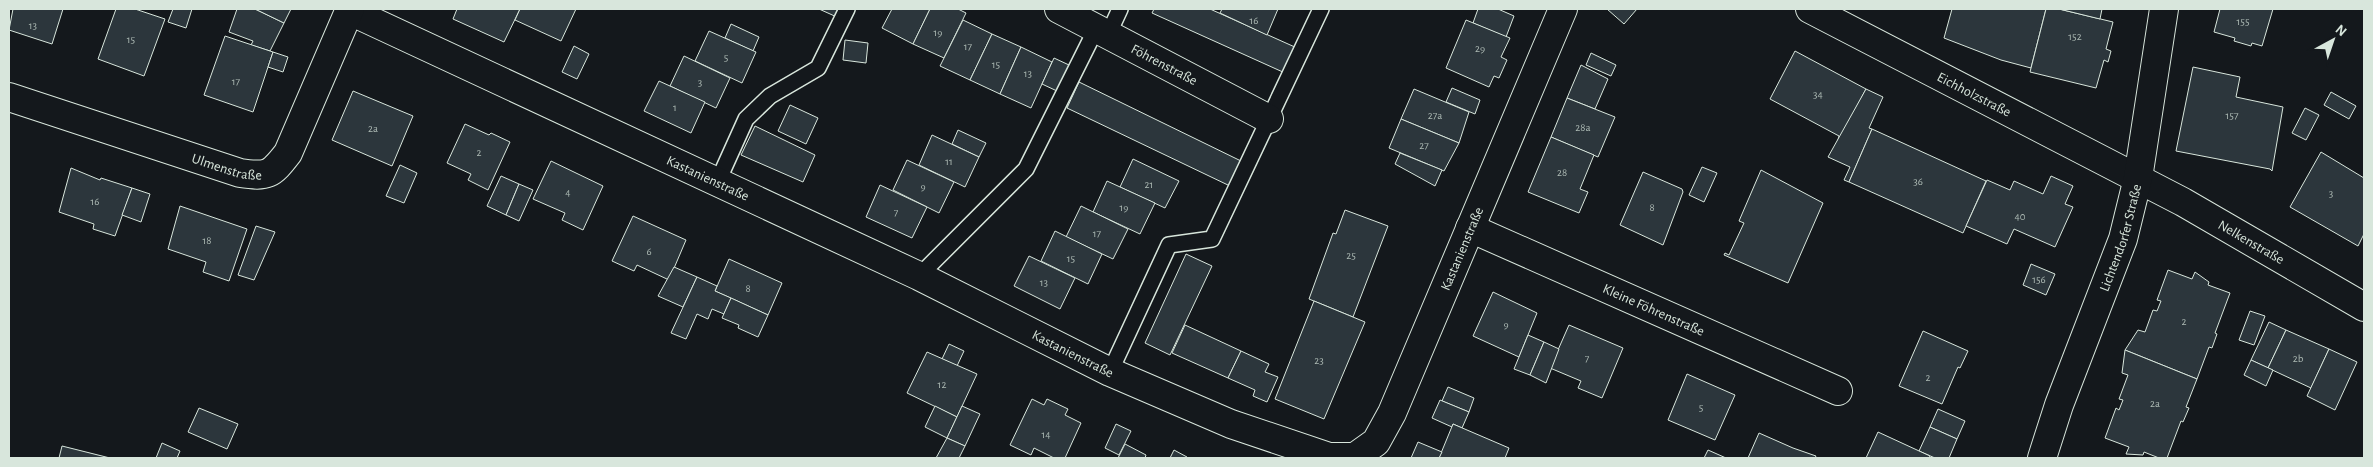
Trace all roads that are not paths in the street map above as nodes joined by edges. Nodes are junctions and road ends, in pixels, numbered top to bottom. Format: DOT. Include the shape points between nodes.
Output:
graph roads {
  1 [pos="847,9"];
  2 [pos="1059,9"];
  3 [pos="1120,9"];
  4 [pos="1321,9"];
  5 [pos="1563,9"];
  6 [pos="1810,9"];
  7 [pos="2164,9"];
  8 [pos="350,10"];
  9 [pos="1102,32"];
  10 [pos="9,97"];
  11 [pos="1269,119"];
  12 [pos="2138,178"];
  13 [pos="718,181"];
  14 [pos="1470,228"];
  15 [pos="919,276"];
  16 [pos="2364,307"];
  17 [pos="1110,372"];
  18 [pos="1838,391"];
  19 [pos="1355,458"];
  20 [pos="2042,458"];
  1 -- 13 [label="lane" via="818,68 770,96 746,119"];
  2 -- 9 [label="street, Föhrenstraße"];
  3 -- 9 [label="lane"];
  4 -- 11 [label="lane"];
  5 -- 14 [label="street, Kastanienstraße"];
  6 -- 12 [label="street, Eichholzstraße"];
  7 -- 12 [label="street, Lichtendorfer Straße"];
  8 -- 10 [label="street, Ulmenstraße" via="288,152 276,169 261,176 240,173"];
  8 -- 13 [label="street, Kastanienstraße"];
  9 -- 11 [label="street, Föhrenstraße"];
  9 -- 15 [label="lane" via="1026,169"];
  11 -- 17 [label="lane" via="1212,239 1169,245"];
  12 -- 16 [label="street, Nelkenstraße"];
  12 -- 20 [label="street, Lichtendorfer Straße" via="2123,239"];
  13 -- 15 [label="street, Kastanienstraße"];
  14 -- 18 [label="street, Kleine Föhrenstraße"];
  14 -- 19 [label="street, Kastanienstraße" via="1392,413 1376,442"];
  15 -- 17 [label="street, Kastanienstraße"];
  17 -- 19 [label="street, Kastanienstraße" via="1231,424 1329,457"];
}
